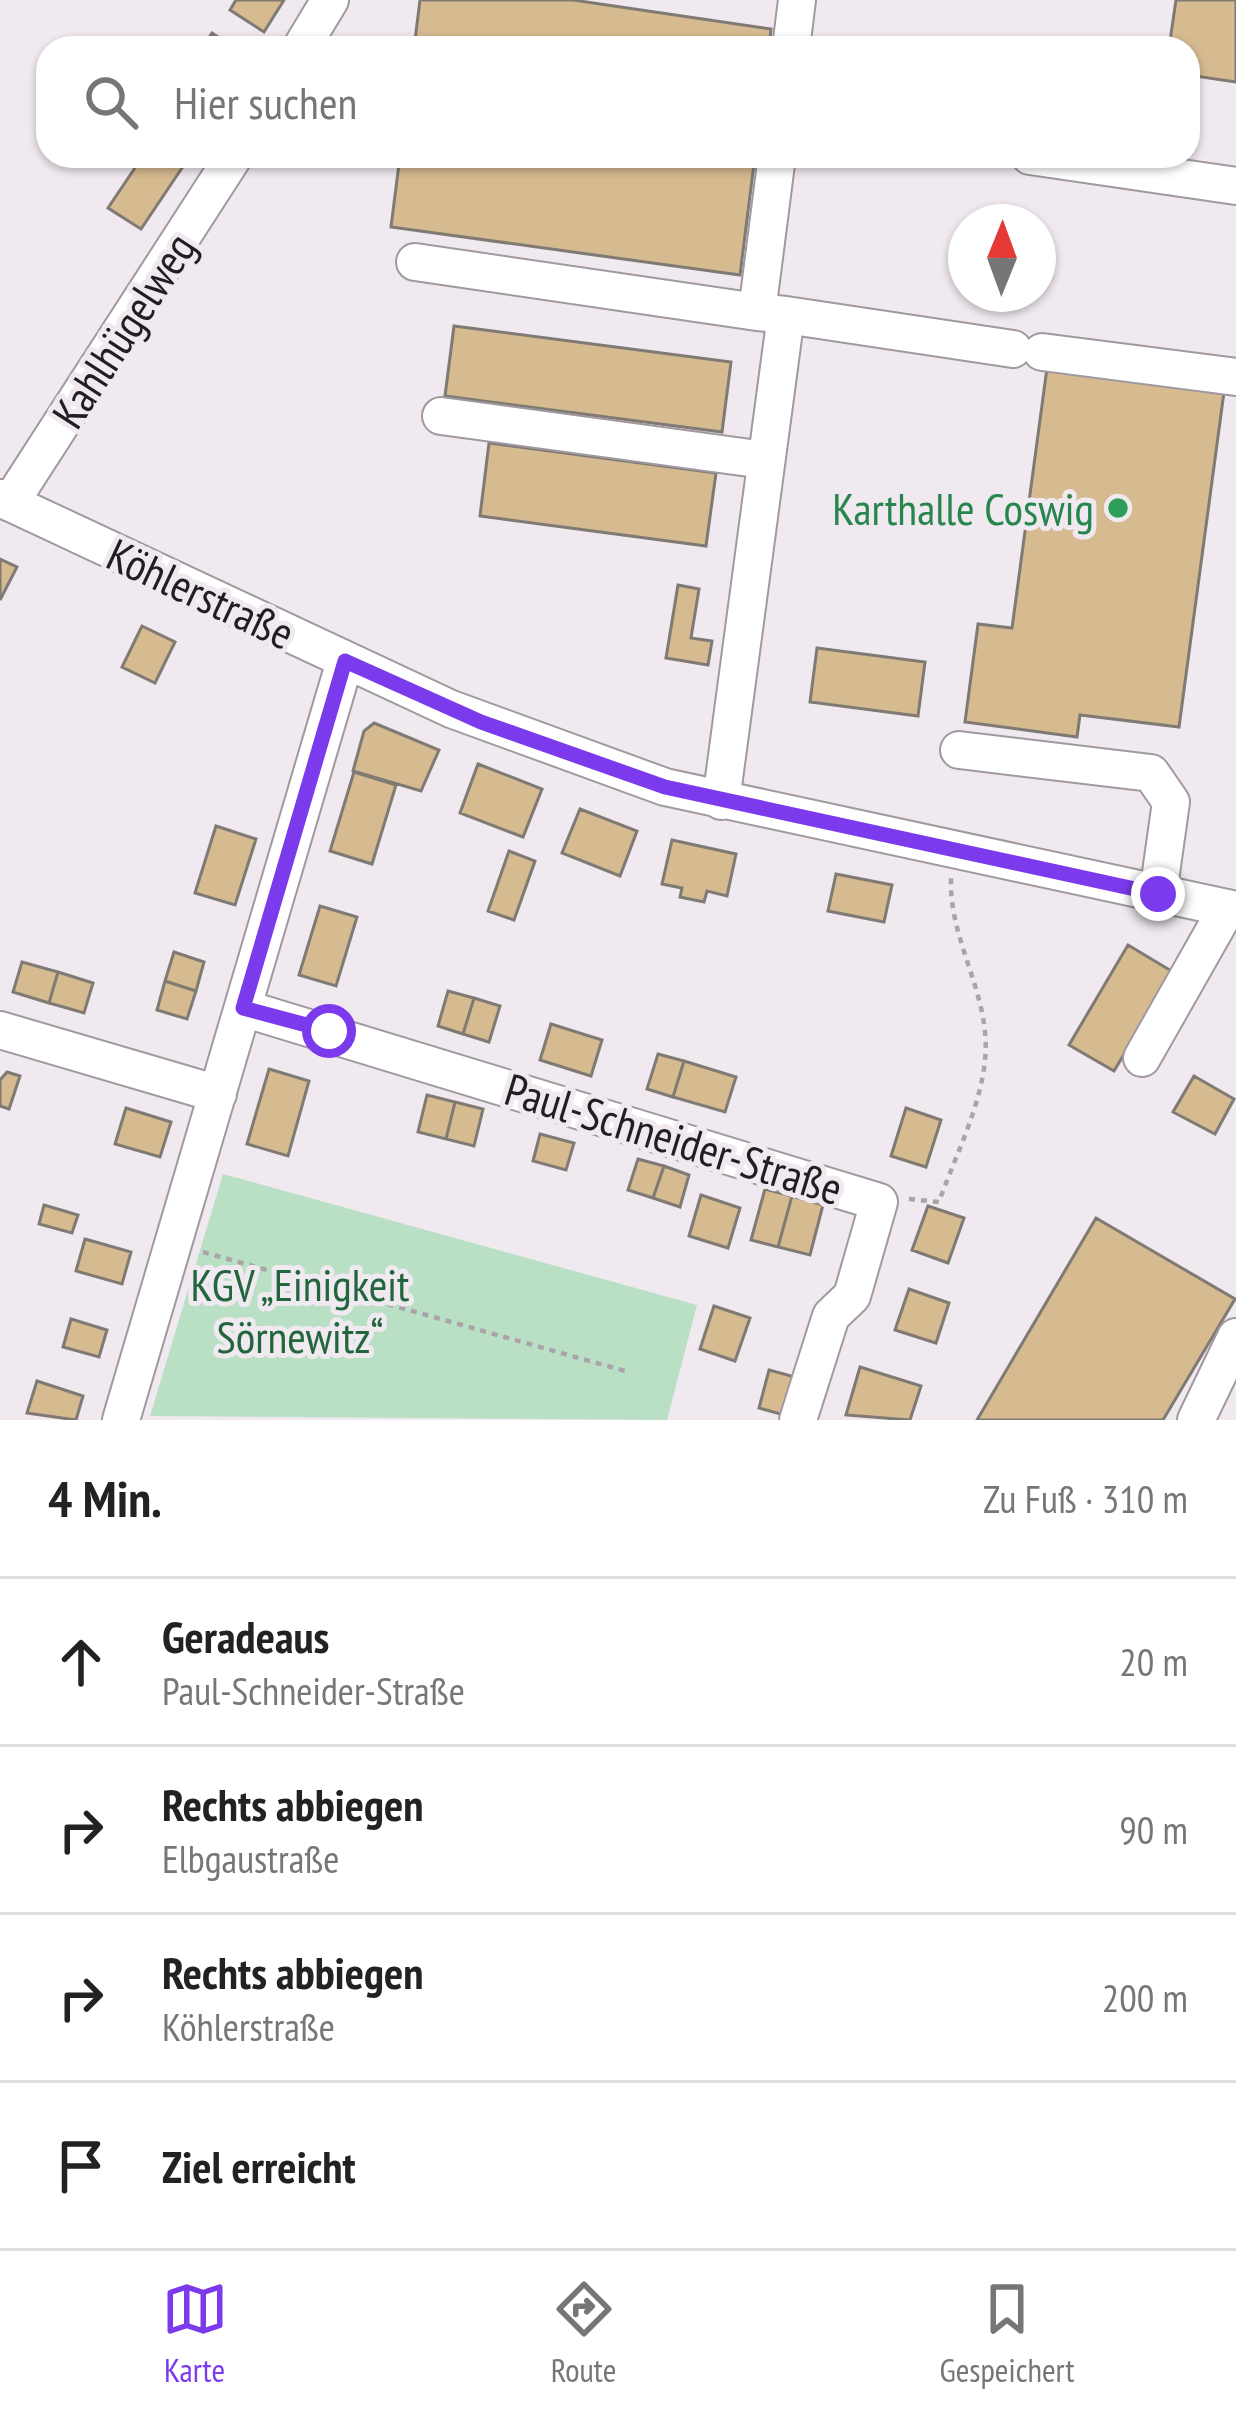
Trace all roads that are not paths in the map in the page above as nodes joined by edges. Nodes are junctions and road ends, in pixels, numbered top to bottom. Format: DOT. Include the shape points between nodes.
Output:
graph roads {
  1 [pos="330,0"];
  2 [pos="797,0"];
  3 [pos="308,36"];
  4 [pos="792,36"];
  5 [pos="226,168"];
  6 [pos="777,168"];
  7 [pos="1112,168"];
  8 [pos="1236,186"];
  9 [pos="415,262"];
  10 [pos="772,313"];
  11 [pos="1236,377"];
  12 [pos="441,416"];
  13 [pos="764,460"];
  14 [pos="5,500"];
  15 [pos="345,661"];
  16 [pos="959,750"];
  17 [pos="721,801"];
  18 [pos="1158,894"];
  19 [pos="1232,909"];
  20 [pos="243,1008"];
  21 [pos="0,1030"];
  22 [pos="1142,1058"];
  23 [pos="218,1094"];
  24 [pos="1236,1337"];
  25 [pos="1225,1380"];
  26 [pos="121,1420"];
  27 [pos="797,1420"];
  28 [pos="1196,1420"];
  1 -- 3 [label="street"];
  2 -- 4 [label="street"];
  5 -- 14 [label="street, Kahlhügelweg"];
  6 -- 10 [label="street"];
  7 -- 8 [label="street"];
  9 -- 10 [label="street"];
  10 -- 11 [label="street"];
  10 -- 13 [label="street"];
  12 -- 13 [label="street"];
  13 -- 17 [label="street"];
  14 -- 15 [label="street, Köhlerstraße"];
  15 -- 17 [label="street, Köhlerstraße" via="481,722"];
  15 -- 20 [label="street"];
  16 -- 18 [label="street" via="1151,773 1171,802"];
  17 -- 18 [label="street, Köhlerstraße"];
  18 -- 19 [label="street, Köhlerstraße"];
  19 -- 22 [label="street"];
  20 -- 23 [label="street"];
  20 -- 27 [label="street, Paul-Schneider-Straße" via="879,1202 852,1296 831,1316"];
  21 -- 23 [label="street"];
  23 -- 26 [label="street"];
  24 -- 25 [label="street"];
  25 -- 28 [label="street"];
}
